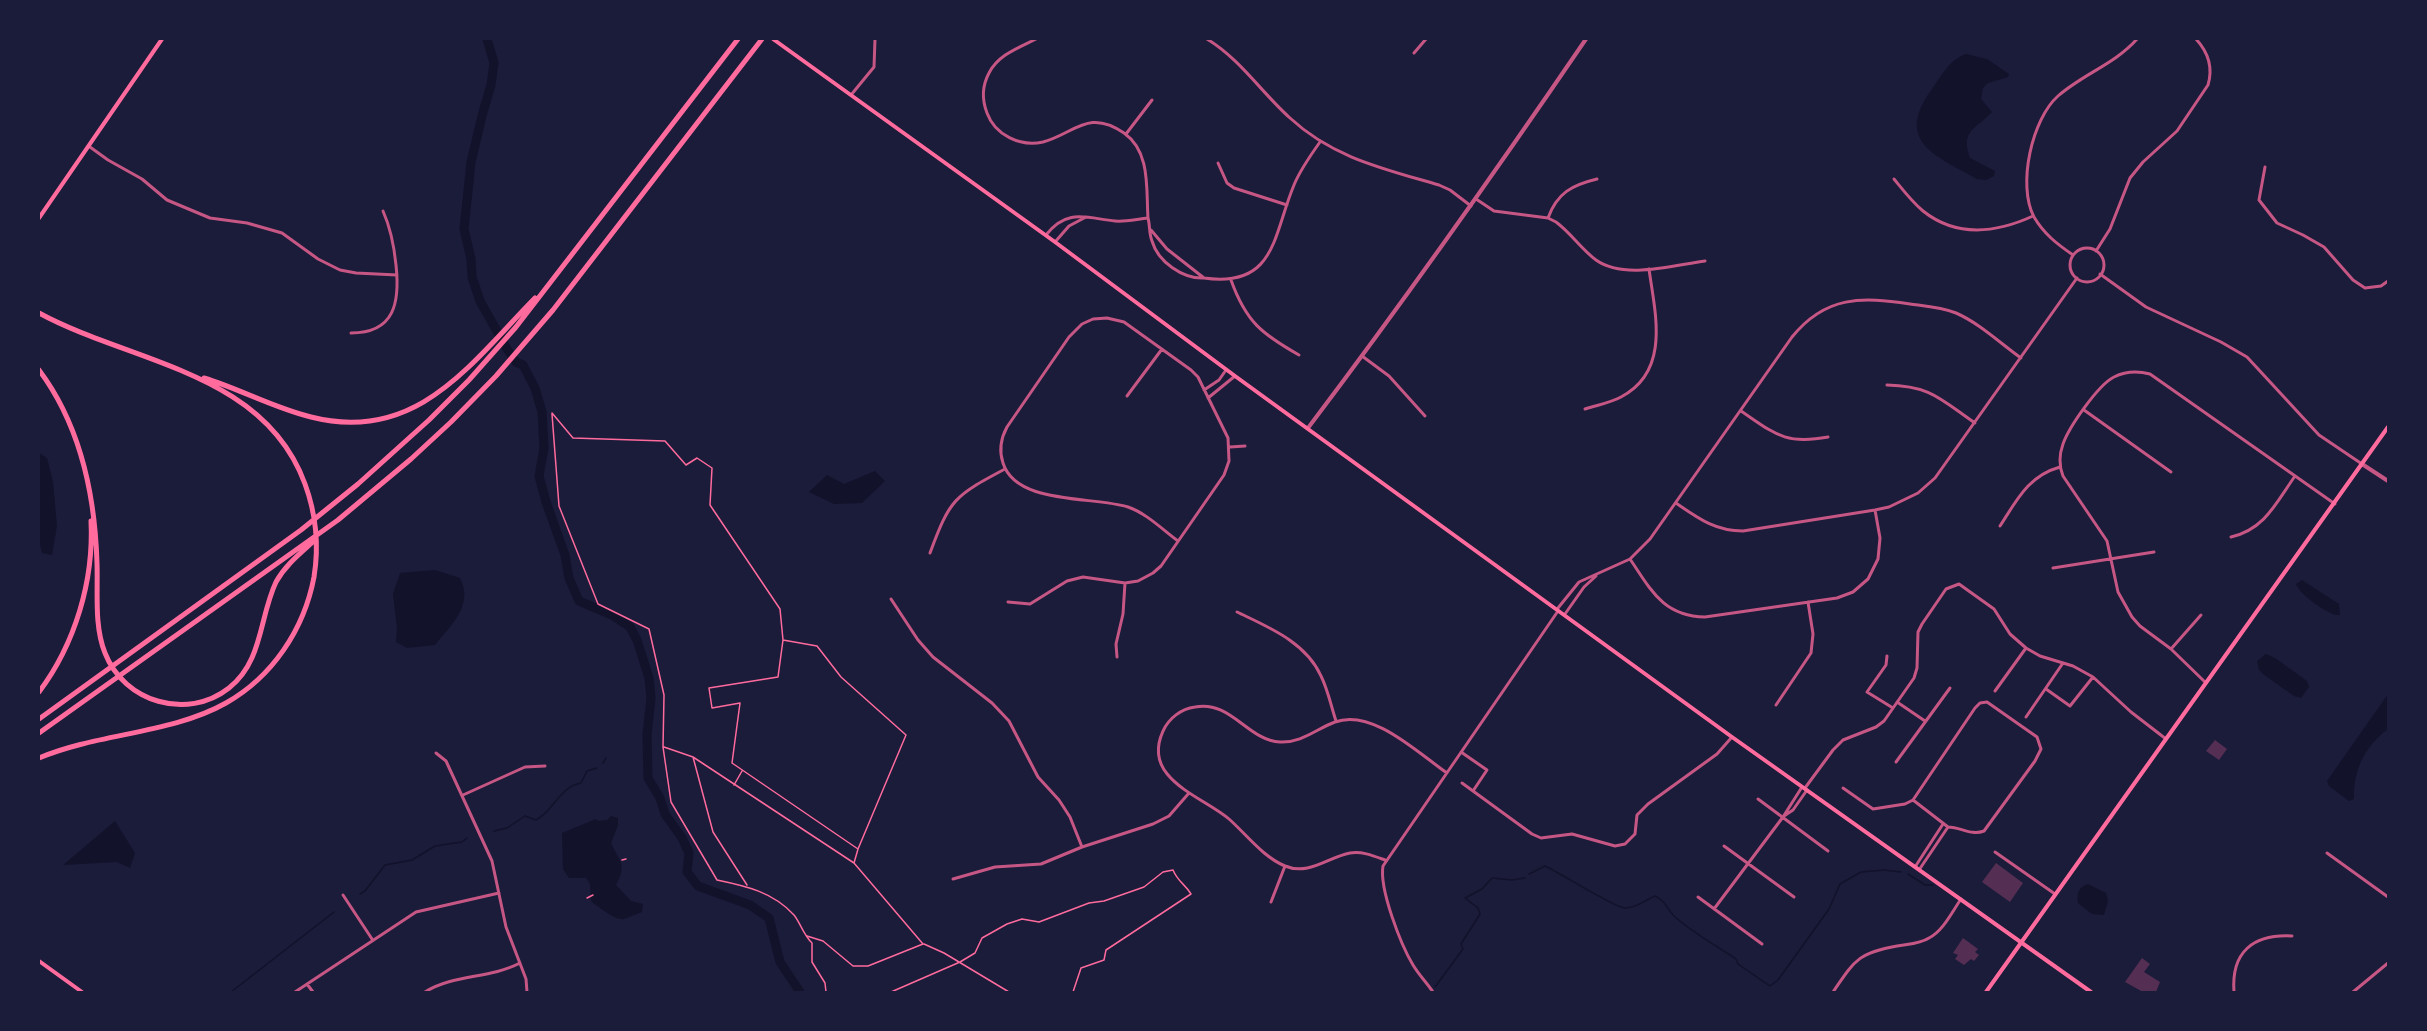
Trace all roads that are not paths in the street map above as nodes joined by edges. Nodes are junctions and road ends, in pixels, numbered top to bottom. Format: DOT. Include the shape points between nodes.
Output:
graph roads {
  1 [pos="162,39"];
  2 [pos="738,39"];
  3 [pos="762,39"];
  4 [pos="875,39"];
  5 [pos="1036,39"];
  6 [pos="1207,39"];
  7 [pos="1426,39"];
  8 [pos="1586,39"];
  9 [pos="2137,39"];
  10 [pos="2196,39"];
  11 [pos="775,40"];
  12 [pos="1414,53"];
  13 [pos="851,95"];
  14 [pos="1152,100"];
  15 [pos="1126,134"];
  16 [pos="1320,142"];
  17 [pos="90,147"];
  18 [pos="1218,163"];
  19 [pos="2265,167"];
  20 [pos="1597,179"];
  21 [pos="1894,179"];
  22 [pos="1476,199"];
  23 [pos="1287,205"];
  24 [pos="1471,206"];
  25 [pos="383,211"];
  26 [pos="2033,216"];
  27 [pos="1086,217"];
  28 [pos="39,218"];
  29 [pos="1148,218"];
  30 [pos="1548,218"];
  31 [pos="1151,230"];
  32 [pos="1046,235"];
  33 [pos="1055,242"];
  34 [pos="2096,251"];
  35 [pos="2073,255"];
  36 [pos="1705,261"];
  37 [pos="1649,269"];
  38 [pos="2100,274"];
  39 [pos="397,275"];
  40 [pos="1204,278"];
  41 [pos="2077,278"];
  42 [pos="1231,280"];
  43 [pos="2388,281"];
  44 [pos="528,308"];
  45 [pos="39,313"];
  46 [pos="351,333"];
  47 [pos="1162,349"];
  48 [pos="1299,355"];
  49 [pos="1362,356"];
  50 [pos="2021,358"];
  51 [pos="39,370"];
  52 [pos="178,370"];
  53 [pos="1226,370"];
  54 [pos="1235,376"];
  55 [pos="1887,385"];
  56 [pos="1204,390"];
  57 [pos="1127,396"];
  58 [pos="1208,398"];
  59 [pos="1585,409"];
  60 [pos="2084,410"];
  61 [pos="1741,411"];
  62 [pos="1425,416"];
  63 [pos="1975,423"];
  64 [pos="2388,427"];
  65 [pos="1308,428"];
  66 [pos="1828,437"];
  67 [pos="1245,446"];
  68 [pos="1230,447"];
  69 [pos="2362,464"];
  70 [pos="2060,467"];
  71 [pos="1005,469"];
  72 [pos="2171,472"];
  73 [pos="2295,476"];
  74 [pos="2388,481"];
  75 [pos="90,495"];
  76 [pos="1676,503"];
  77 [pos="2335,504"];
  78 [pos="1875,510"];
  79 [pos="338,520"];
  80 [pos="2000,526"];
  81 [pos="2231,537"];
  82 [pos="1178,541"];
  83 [pos="2154,552"];
  84 [pos="930,553"];
  85 [pos="2111,558"];
  86 [pos="1630,559"];
  87 [pos="2053,568"];
  88 [pos="1598,575"];
  89 [pos="1125,583"];
  90 [pos="891,599"];
  91 [pos="1008,602"];
  92 [pos="1808,602"];
  93 [pos="1559,609"];
  94 [pos="1237,612"];
  95 [pos="1565,614"];
  96 [pos="2201,615"];
  97 [pos="2026,648"];
  98 [pos="2171,649"];
  99 [pos="1887,656"];
  100 [pos="1117,657"];
  101 [pos="2063,663"];
  102 [pos="2093,677"];
  103 [pos="2206,683"];
  104 [pos="1950,688"];
  105 [pos="2046,689"];
  106 [pos="1995,691"];
  107 [pos="39,692"];
  108 [pos="1897,702"];
  109 [pos="1776,705"];
  110 [pos="1893,708"];
  111 [pos="2026,717"];
  112 [pos="39,718"];
  113 [pos="1336,721"];
  114 [pos="1926,721"];
  115 [pos="39,733"];
  116 [pos="1732,736"];
  117 [pos="2166,739"];
  118 [pos="1461,752"];
  119 [pos="436,753"];
  120 [pos="39,758"];
  121 [pos="1896,762"];
  122 [pos="545,766"];
  123 [pos="1447,773"];
  124 [pos="1462,783"];
  125 [pos="1805,788"];
  126 [pos="1843,788"];
  127 [pos="1473,791"];
  128 [pos="1189,793"];
  129 [pos="463,795"];
  130 [pos="1758,799"];
  131 [pos="1913,800"];
  132 [pos="1783,817"];
  133 [pos="1943,824"];
  134 [pos="1948,827"];
  135 [pos="1724,846"];
  136 [pos="1082,847"];
  137 [pos="1828,851"];
  138 [pos="1995,852"];
  139 [pos="2327,853"];
  140 [pos="1385,860"];
  141 [pos="1748,863"];
  142 [pos="1285,866"];
  143 [pos="1917,868"];
  144 [pos="953,879"];
  145 [pos="499,893"];
  146 [pos="2055,894"];
  147 [pos="343,895"];
  148 [pos="1698,897"];
  149 [pos="1794,897"];
  150 [pos="2388,897"];
  151 [pos="1961,899"];
  152 [pos="1271,902"];
  153 [pos="1714,909"];
  154 [pos="2292,936"];
  155 [pos="372,939"];
  156 [pos="2020,942"];
  157 [pos="1762,944"];
  158 [pos="39,961"];
  159 [pos="520,963"];
  160 [pos="2388,963"];
  161 [pos="307,984"];
  162 [pos="82,992"];
  163 [pos="295,992"];
  164 [pos="313,992"];
  165 [pos="425,992"];
  166 [pos="527,992"];
  167 [pos="1433,992"];
  168 [pos="1833,992"];
  169 [pos="1986,992"];
  170 [pos="2091,992"];
  171 [pos="2234,992"];
  172 [pos="2353,992"];
  1 -- 17 [label="main road"];
  2 -- 44 [label="highway"];
  3 -- 79 [label="highway" via="539,327 496,376 426,445"];
  4 -- 13 [label="street" via="873,67"];
  5 -- 15 [label="street" via="1002,57 985,81 985,106 996,128 1024,143 1044,141 1088,124 1108,125"];
  6 -- 16 [label="street" via="1230,56 1289,118"];
  7 -- 12 [label="street"];
  8 -- 22 [label="street"];
  9 -- 26 [label="street" via="2111,62 2060,95 2041,118 2033,138 2027,178"];
  10 -- 34 [label="street" via="2208,58 2208,85 2177,132 2134,172 2110,229"];
  11 -- 13 [label="main road"];
  13 -- 32 [label="main road"];
  14 -- 15 [label="street"];
  15 -- 29 [label="street" via="1143,160"];
  16 -- 23 [label="street" via="1299,175"];
  16 -- 24 [label="street" via="1359,162 1439,185"];
  17 -- 28 [label="main road"];
  17 -- 39 [label="street" via="142,179 167,200 210,218 282,233 318,260 340,270"];
  18 -- 23 [label="street" via="1227,183 1234,188"];
  19 -- 43 [label="street" via="2259,200 2277,223 2324,247 2365,288"];
  20 -- 30 [label="street" via="1565,191"];
  21 -- 26 [label="street" via="1921,210 1959,229 1996,229"];
  22 -- 24 [label="street"];
  22 -- 30 [label="street" via="1494,211"];
  23 -- 42 [label="street" via="1268,256 1254,269"];
  24 -- 49 [label="street"];
  25 -- 39 [label="street" via="391,230"];
  26 -- 35 [label="street" via="2048,236"];
  27 -- 29 [label="street" via="1121,221"];
  27 -- 32 [label="street" via="1063,220"];
  27 -- 33 [label="street" via="1069,226"];
  29 -- 31 [label="street"];
  30 -- 37 [label="street" via="1602,264 1627,271"];
  31 -- 40 [label="street" via="1167,249"];
  31 -- 40 [label="street" via="1154,247 1164,261 1187,276"];
  32 -- 33 [label="main road"];
  33 -- 53 [label="main road"];
  34 -- 35 [label="street" via="2086,248"];
  34 -- 38 [label="street" via="2103,262"];
  35 -- 41 [label="street" via="2070,268"];
  36 -- 37 [label="street"];
  37 -- 59 [label="street" via="1657,333 1651,365 1626,394"];
  38 -- 41 [label="street" via="2091,281"];
  38 -- 69 [label="street" via="2146,307 2247,357 2319,435"];
  39 -- 46 [label="street" via="398,294 388,319 367,333"];
  40 -- 42 [label="street"];
  41 -- 50 [label="street"];
  42 -- 48 [label="street" via="1251,320 1269,337"];
  44 -- 52 [label="highway" via="447,388 424,403 386,417 356,422 306,416"];
  44 -- 112 [label="highway" via="487,360 411,438 342,498"];
  45 -- 52 [label="highway"];
  47 -- 56 [label="street" via="1191,370"];
  47 -- 57 [label="street"];
  47 -- 71 [label="street" via="1116,319 1093,319 1082,324 1068,337 1007,427 1001,443"];
  49 -- 62 [label="street" via="1389,376"];
  49 -- 65 [label="street"];
  50 -- 61 [label="street" via="1946,309 1875,299 1851,300 1818,312 1797,330"];
  50 -- 63 [label="street"];
  51 -- 75 [label="highway" via="72,428"];
  52 -- 120 [label="highway" via="246,405 265,422 295,463 316,529 310,595 295,632 271,667 225,704 202,714 75,745"];
  53 -- 54 [label="main road"];
  53 -- 56 [label="street"];
  54 -- 58 [label="street"];
  54 -- 65 [label="main road"];
  55 -- 63 [label="street" via="1922,388"];
  56 -- 58 [label="street"];
  58 -- 68 [label="street"];
  60 -- 70 [label="street" via="2063,442"];
  60 -- 72 [label="street"];
  60 -- 73 [label="street" via="2112,378 2131,372 2150,374"];
  61 -- 66 [label="street" via="1790,439"];
  61 -- 76 [label="street"];
  63 -- 78 [label="street" via="1935,477 1918,493"];
  64 -- 69 [label="main road"];
  65 -- 93 [label="main road"];
  67 -- 68 [label="street"];
  68 -- 82 [label="street" via="1224,475"];
  69 -- 74 [label="street"];
  69 -- 77 [label="main road"];
  70 -- 80 [label="street" via="2032,481"];
  70 -- 85 [label="street" via="2102,532"];
  71 -- 82 [label="street" via="1018,485 1035,492 1134,510"];
  71 -- 84 [label="street" via="964,491 953,502"];
  73 -- 77 [label="street"];
  73 -- 81 [label="street" via="2257,527"];
  75 -- 79 [label="highway" via="105,654 128,686 155,701 182,705 208,699 229,687 245,671 279,578 293,559"];
  75 -- 107 [label="highway" via="90,559 82,603 63,653"];
  76 -- 78 [label="street" via="1707,524 1736,531"];
  76 -- 86 [label="street"];
  77 -- 103 [label="main road"];
  78 -- 92 [label="street" via="1880,549 1868,579 1846,595"];
  79 -- 115 [label="highway"];
  82 -- 89 [label="street" via="1153,573"];
  83 -- 85 [label="street"];
  85 -- 87 [label="street"];
  85 -- 98 [label="street" via="2118,592 2132,616 2140,627"];
  86 -- 88 [label="street"];
  86 -- 92 [label="street" via="1656,598 1672,610 1692,617"];
  88 -- 93 [label="street" via="1579,582"];
  88 -- 95 [label="street"];
  89 -- 91 [label="street" via="1083,577 1067,581 1030,604"];
  89 -- 100 [label="street"];
  90 -- 136 [label="street" via="933,657 1009,721 1038,777 1070,817"];
  92 -- 109 [label="street" via="1814,634 1811,653"];
  93 -- 95 [label="main road"];
  93 -- 118 [label="street"];
  94 -- 113 [label="street" via="1304,651 1322,677"];
  95 -- 116 [label="main road"];
  96 -- 98 [label="street"];
  97 -- 101 [label="street"];
  97 -- 106 [label="street"];
  97 -- 108 [label="street" via="2010,634 1994,609 1963,586 1953,585 1946,589 1923,624 1917,639 1914,678"];
  98 -- 103 [label="street"];
  99 -- 110 [label="street" via="1886,665 1867,692"];
  101 -- 102 [label="street"];
  101 -- 105 [label="street"];
  102 -- 105 [label="street" via="2070,706"];
  102 -- 117 [label="street"];
  103 -- 117 [label="main road"];
  104 -- 114 [label="street"];
  105 -- 111 [label="street"];
  108 -- 110 [label="street"];
  108 -- 114 [label="street"];
  110 -- 125 [label="street" via="1876,727 1843,740"];
  113 -- 123 [label="street" via="1371,722"];
  113 -- 128 [label="street" via="1300,740 1276,741 1260,736 1220,708 1195,706 1185,710 1168,723 1159,749 1167,775"];
  114 -- 121 [label="street"];
  116 -- 125 [label="main road"];
  116 -- 127 [label="street" via="1718,754 1637,815 1635,834 1625,844 1615,846 1572,834 1541,838"];
  117 -- 146 [label="main road"];
  118 -- 123 [label="street"];
  118 -- 127 [label="street" via="1487,771"];
  119 -- 129 [label="street" via="446,760"];
  122 -- 129 [label="street" via="525,767"];
  123 -- 140 [label="street"];
  124 -- 127 [label="street"];
  125 -- 132 [label="street" via="1793,810"];
  125 -- 143 [label="main road"];
  126 -- 131 [label="street" via="1873,809"];
  128 -- 136 [label="street" via="1176,811 1162,821"];
  128 -- 142 [label="street" via="1222,813"];
  129 -- 145 [label="street" via="492,861"];
  130 -- 132 [label="street"];
  131 -- 133 [label="street"];
  131 -- 134 [label="street" via="1975,708 1983,702 2037,737 2041,749 2035,761 1984,831 1971,834"];
  132 -- 137 [label="street"];
  132 -- 141 [label="street"];
  133 -- 134 [label="street"];
  133 -- 143 [label="street"];
  134 -- 143 [label="street"];
  135 -- 141 [label="street"];
  136 -- 144 [label="street" via="1041,864 995,867"];
  138 -- 146 [label="street"];
  139 -- 150 [label="street"];
  140 -- 142 [label="street" via="1355,852 1309,868"];
  140 -- 167 [label="street" via="1384,889 1402,942"];
  141 -- 149 [label="street"];
  141 -- 153 [label="street"];
  142 -- 152 [label="street"];
  143 -- 151 [label="main road"];
  145 -- 155 [label="street" via="416,912"];
  145 -- 159 [label="street" via="506,927"];
  146 -- 156 [label="main road"];
  147 -- 155 [label="street"];
  148 -- 153 [label="street"];
  151 -- 156 [label="main road"];
  151 -- 168 [label="street" via="1934,935 1862,956"];
  153 -- 157 [label="street"];
  154 -- 171 [label="street" via="2277,935 2252,944 2234,964"];
  155 -- 161 [label="street"];
  156 -- 169 [label="main road"];
  156 -- 170 [label="main road"];
  158 -- 162 [label="main road"];
  159 -- 165 [label="street" via="505,971 449,980"];
  159 -- 166 [label="street"];
  160 -- 172 [label="street"];
  161 -- 163 [label="street"];
  161 -- 164 [label="street"];
}
